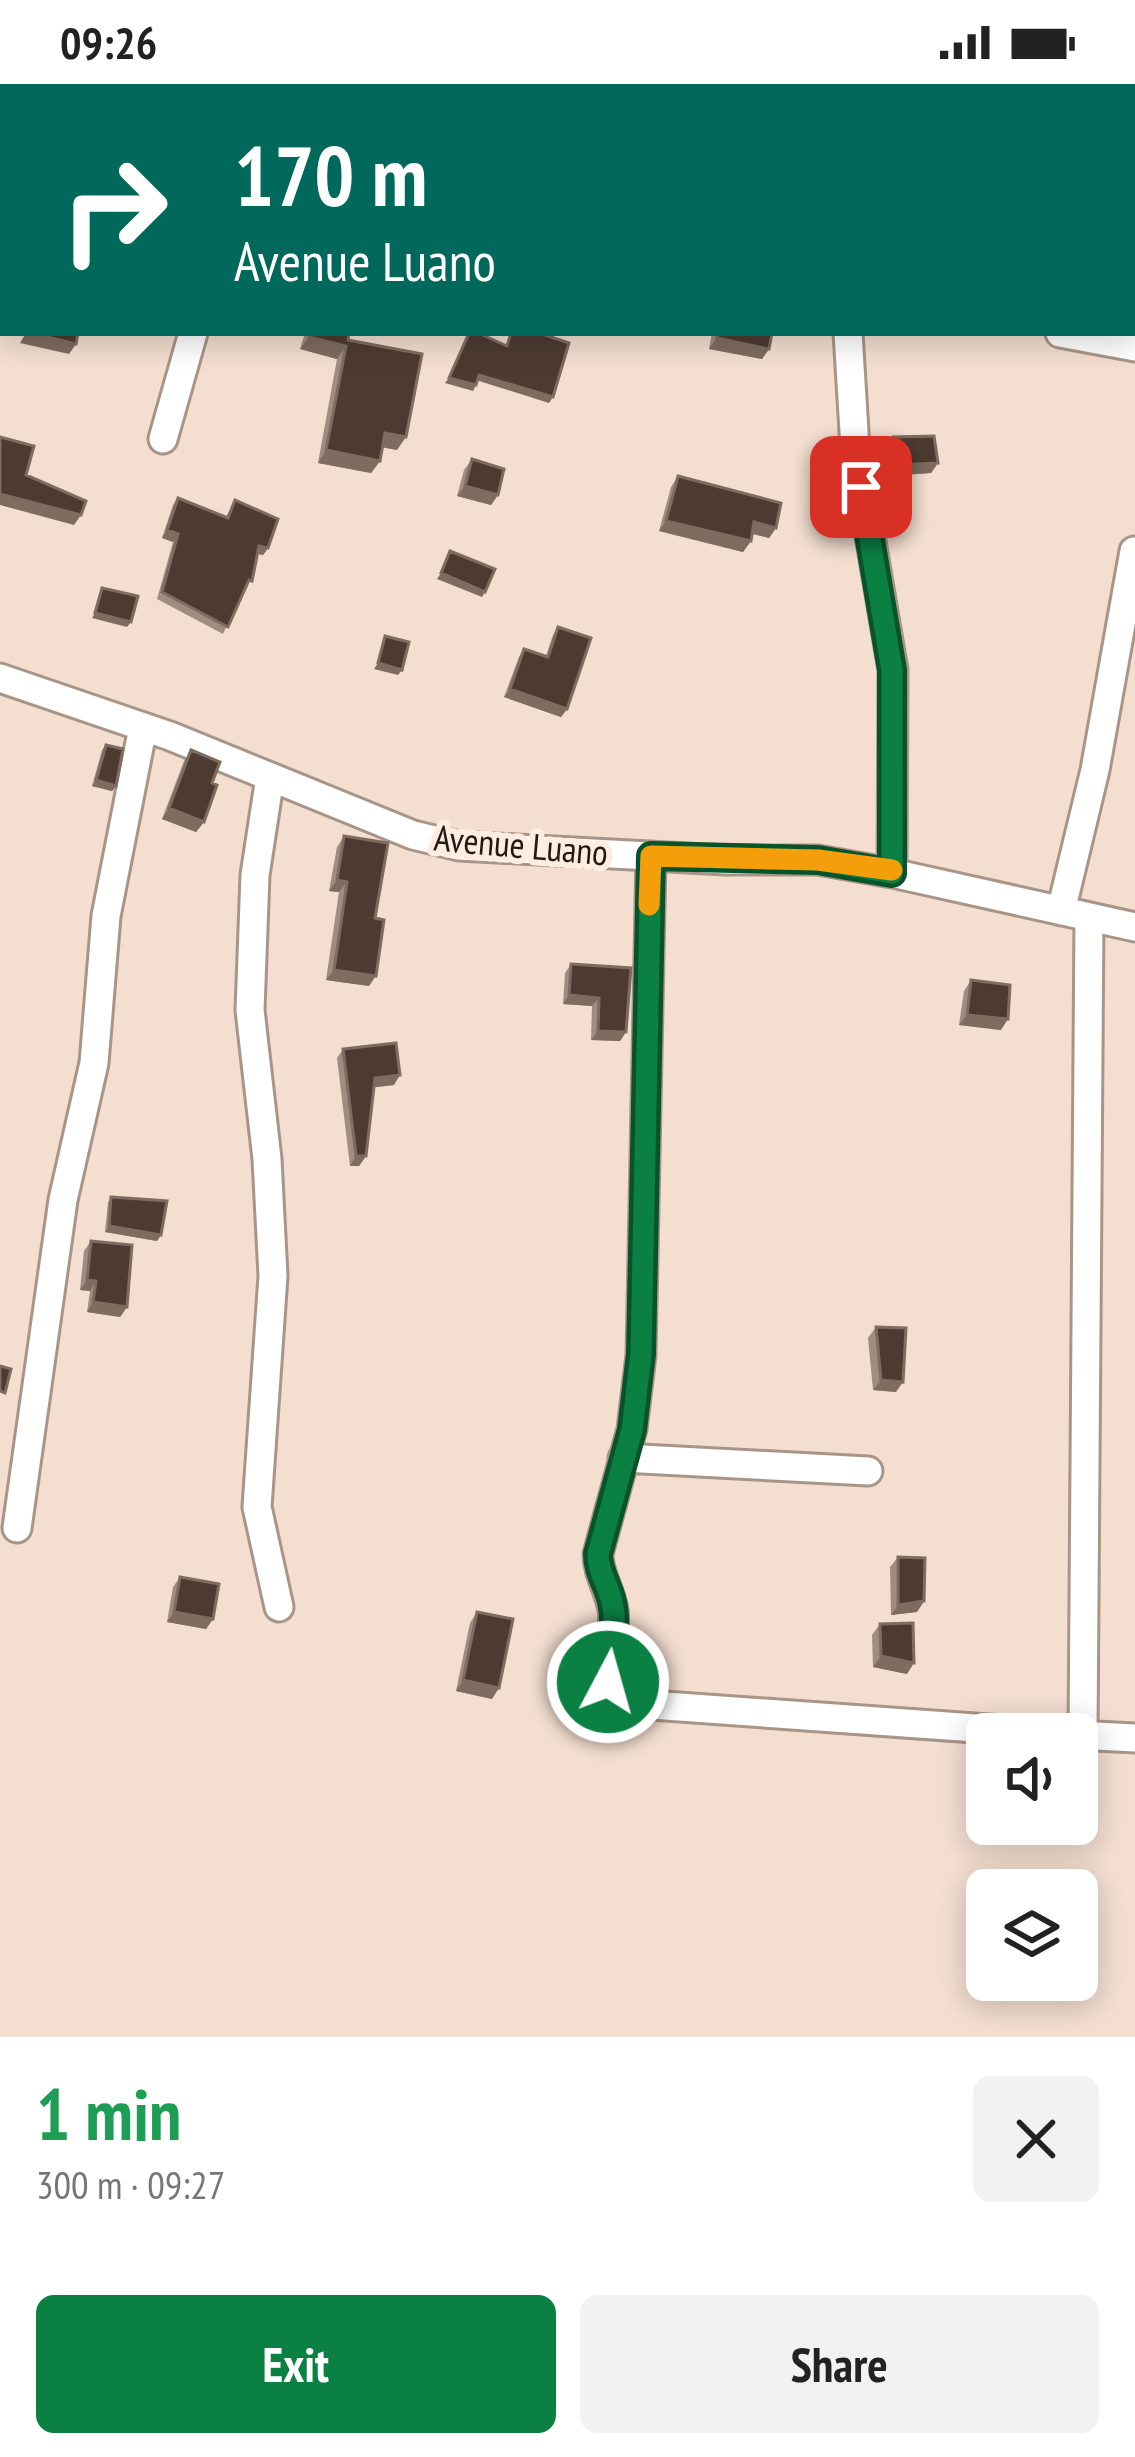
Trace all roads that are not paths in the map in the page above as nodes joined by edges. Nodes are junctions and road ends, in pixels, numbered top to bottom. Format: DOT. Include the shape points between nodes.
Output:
graph roads {
  1 [pos="192,336"];
  2 [pos="846,336"];
  3 [pos="1076,336"];
  4 [pos="1135,347"];
  5 [pos="163,439"];
  6 [pos="1134,550"];
  7 [pos="0,678"];
  8 [pos="142,728"];
  9 [pos="270,777"];
  10 [pos="651,856"];
  11 [pos="892,873"];
  12 [pos="1075,914"];
  13 [pos="1135,927"];
  14 [pos="623,1459"];
  15 [pos="868,1471"];
  16 [pos="17,1528"];
  17 [pos="279,1607"];
  18 [pos="1073,1713"];
  19 [pos="966,1727"];
  20 [pos="1098,1736"];
  21 [pos="1135,1738"];
  1 -- 5 [label="street"];
  2 -- 11 [label="street" via="855,448 892,670"];
  3 -- 4 [label="street"];
  6 -- 12 [label="street"];
  7 -- 8 [label="street, Avenue Luano"];
  8 -- 9 [label="street, Avenue Luano"];
  8 -- 16 [label="street" via="106,916 94,1063 63,1200"];
  9 -- 10 [label="street, Avenue Luano" via="458,846"];
  9 -- 17 [label="street" via="255,875 250,1010 273,1276 257,1507"];
  10 -- 11 [label="street, Avenue Luano" via="818,860"];
  10 -- 14 [label="street" via="641,1354"];
  11 -- 12 [label="street, Avenue Luano"];
  12 -- 13 [label="street, Avenue Luano"];
  12 -- 18 [label="street"];
  14 -- 15 [label="street"];
  14 -- 19 [label="street" via="598,1569 614,1619 614,1697"];
  20 -- 21 [label="street"];
}
